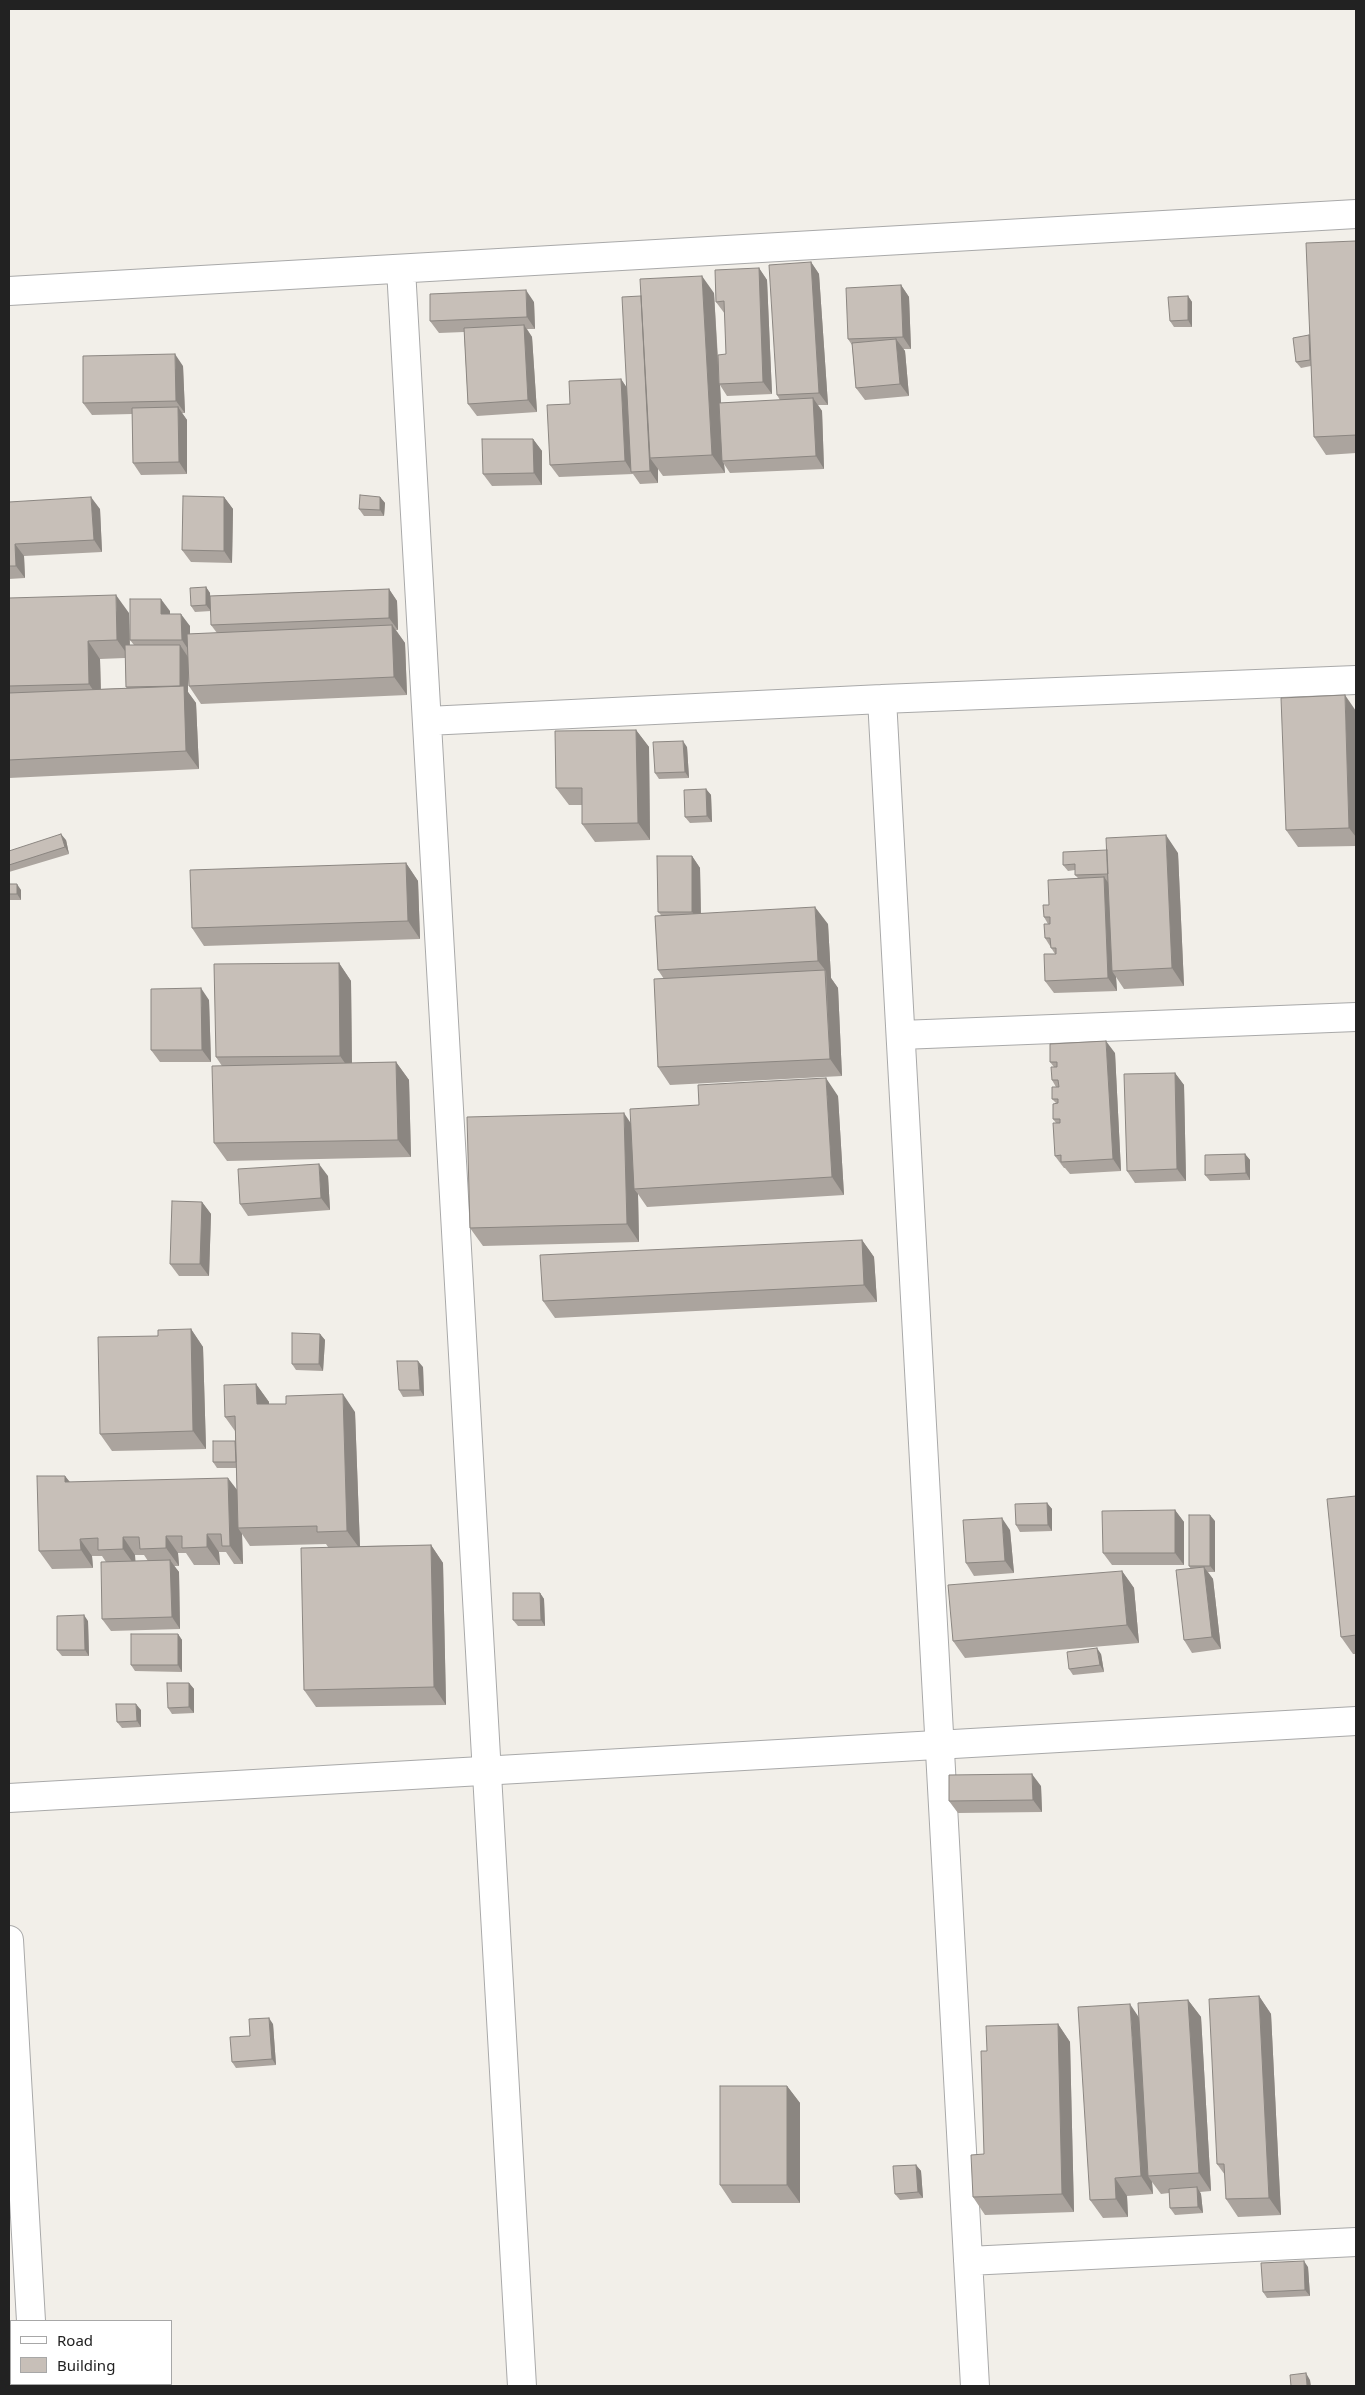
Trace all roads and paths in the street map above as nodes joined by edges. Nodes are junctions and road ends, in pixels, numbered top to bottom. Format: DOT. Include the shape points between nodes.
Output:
graph roads {
  1 [pos="1356,214"];
  2 [pos="401,269"];
  3 [pos="9,291"];
  4 [pos="1356,680"];
  5 [pos="882,699"];
  6 [pos="426,721"];
  7 [pos="1356,1016"];
  8 [pos="901,1035"];
  9 [pos="1356,1721"];
  10 [pos="940,1745"];
  11 [pos="486,1770"];
  12 [pos="9,1798"];
  13 [pos="9,1940"];
  14 [pos="1356,2242"];
  15 [pos="968,2260"];
  16 [pos="31,2320"];
  17 [pos="522,2386"];
  18 [pos="974,2386"];
  1 -- 2 [label="street"];
  2 -- 3 [label="street"];
  2 -- 6 [label="street"];
  4 -- 5 [label="street"];
  5 -- 6 [label="street"];
  5 -- 8 [label="street"];
  6 -- 11 [label="street"];
  7 -- 8 [label="street"];
  8 -- 10 [label="street"];
  9 -- 10 [label="street"];
  10 -- 11 [label="street"];
  10 -- 15 [label="street"];
  11 -- 12 [label="street"];
  11 -- 17 [label="street"];
  13 -- 16 [label="street"];
  14 -- 15 [label="street"];
  15 -- 18 [label="street"];
}
